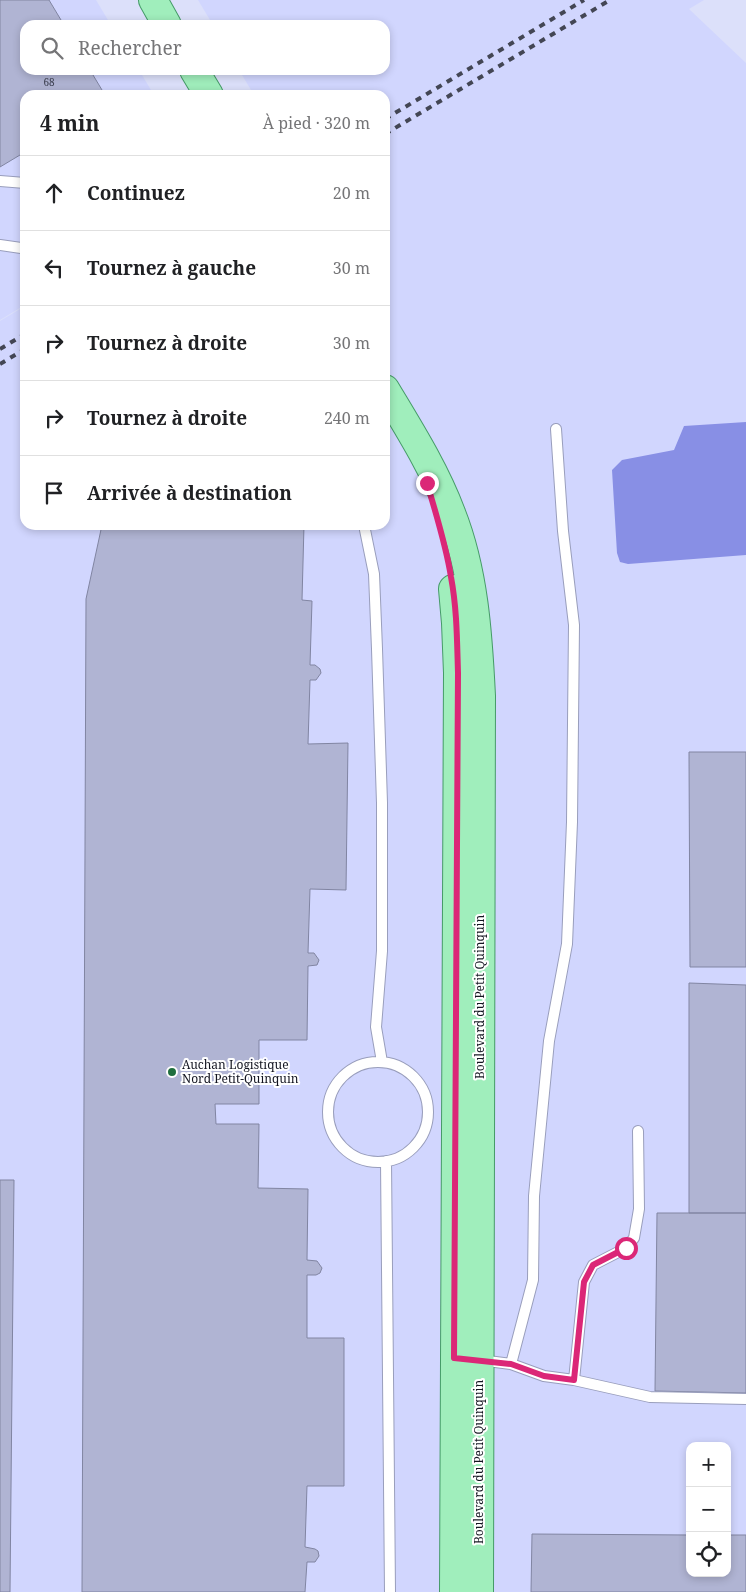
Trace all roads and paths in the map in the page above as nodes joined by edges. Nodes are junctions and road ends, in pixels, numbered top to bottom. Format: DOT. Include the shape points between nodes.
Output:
graph roads {
  1 [pos="153,0"];
  2 [pos="164,20"];
  3 [pos="197,75"];
  4 [pos="206,90"];
  5 [pos="0,182"];
  6 [pos="20,183"];
  7 [pos="0,245"];
  8 [pos="20,248"];
  9 [pos="390,398"];
  10 [pos="556,429"];
  11 [pos="365,530"];
  12 [pos="382,1062"];
  13 [pos="638,1131"];
  14 [pos="386,1161"];
  15 [pos="467,1359"];
  16 [pos="511,1364"];
  17 [pos="574,1380"];
  18 [pos="746,1400"];
  19 [pos="390,1592"];
  20 [pos="454,1592"];
  21 [pos="479,1592"];
  1 -- 2 [label="main road"];
  3 -- 4 [label="main road"];
  5 -- 6 [label="lane"];
  7 -- 8 [label="lane"];
  9 -- 15 [label="main road, Boulevard du Petit Quinquin" via="402,418 427,483 443,537 456,623"];
  10 -- 16 [label="lane" via="574,625 568,944 548,1050 534,1196 533,1280"];
  11 -- 12 [label="lane" via="374,574 378,659 382,941 376,1027"];
  12 -- 14 [label="lane" via="411,1074 422,1087 428,1118 414,1147"];
  12 -- 14 [label="lane" via="350,1071 338,1082 330,1097 328,1114 340,1145 369,1161"];
  13 -- 17 [label="lane" via="639,1209 634,1238 626,1248 593,1265 584,1282"];
  14 -- 19 [label="lane"];
  15 -- 16 [label="lane"];
  15 -- 20 [label="main road, Boulevard du Petit Quinquin"];
  15 -- 21 [label="main road, Boulevard du Petit Quinquin"];
  16 -- 17 [label="lane" via="544,1376"];
  17 -- 18 [label="lane" via="650,1397"];
}
